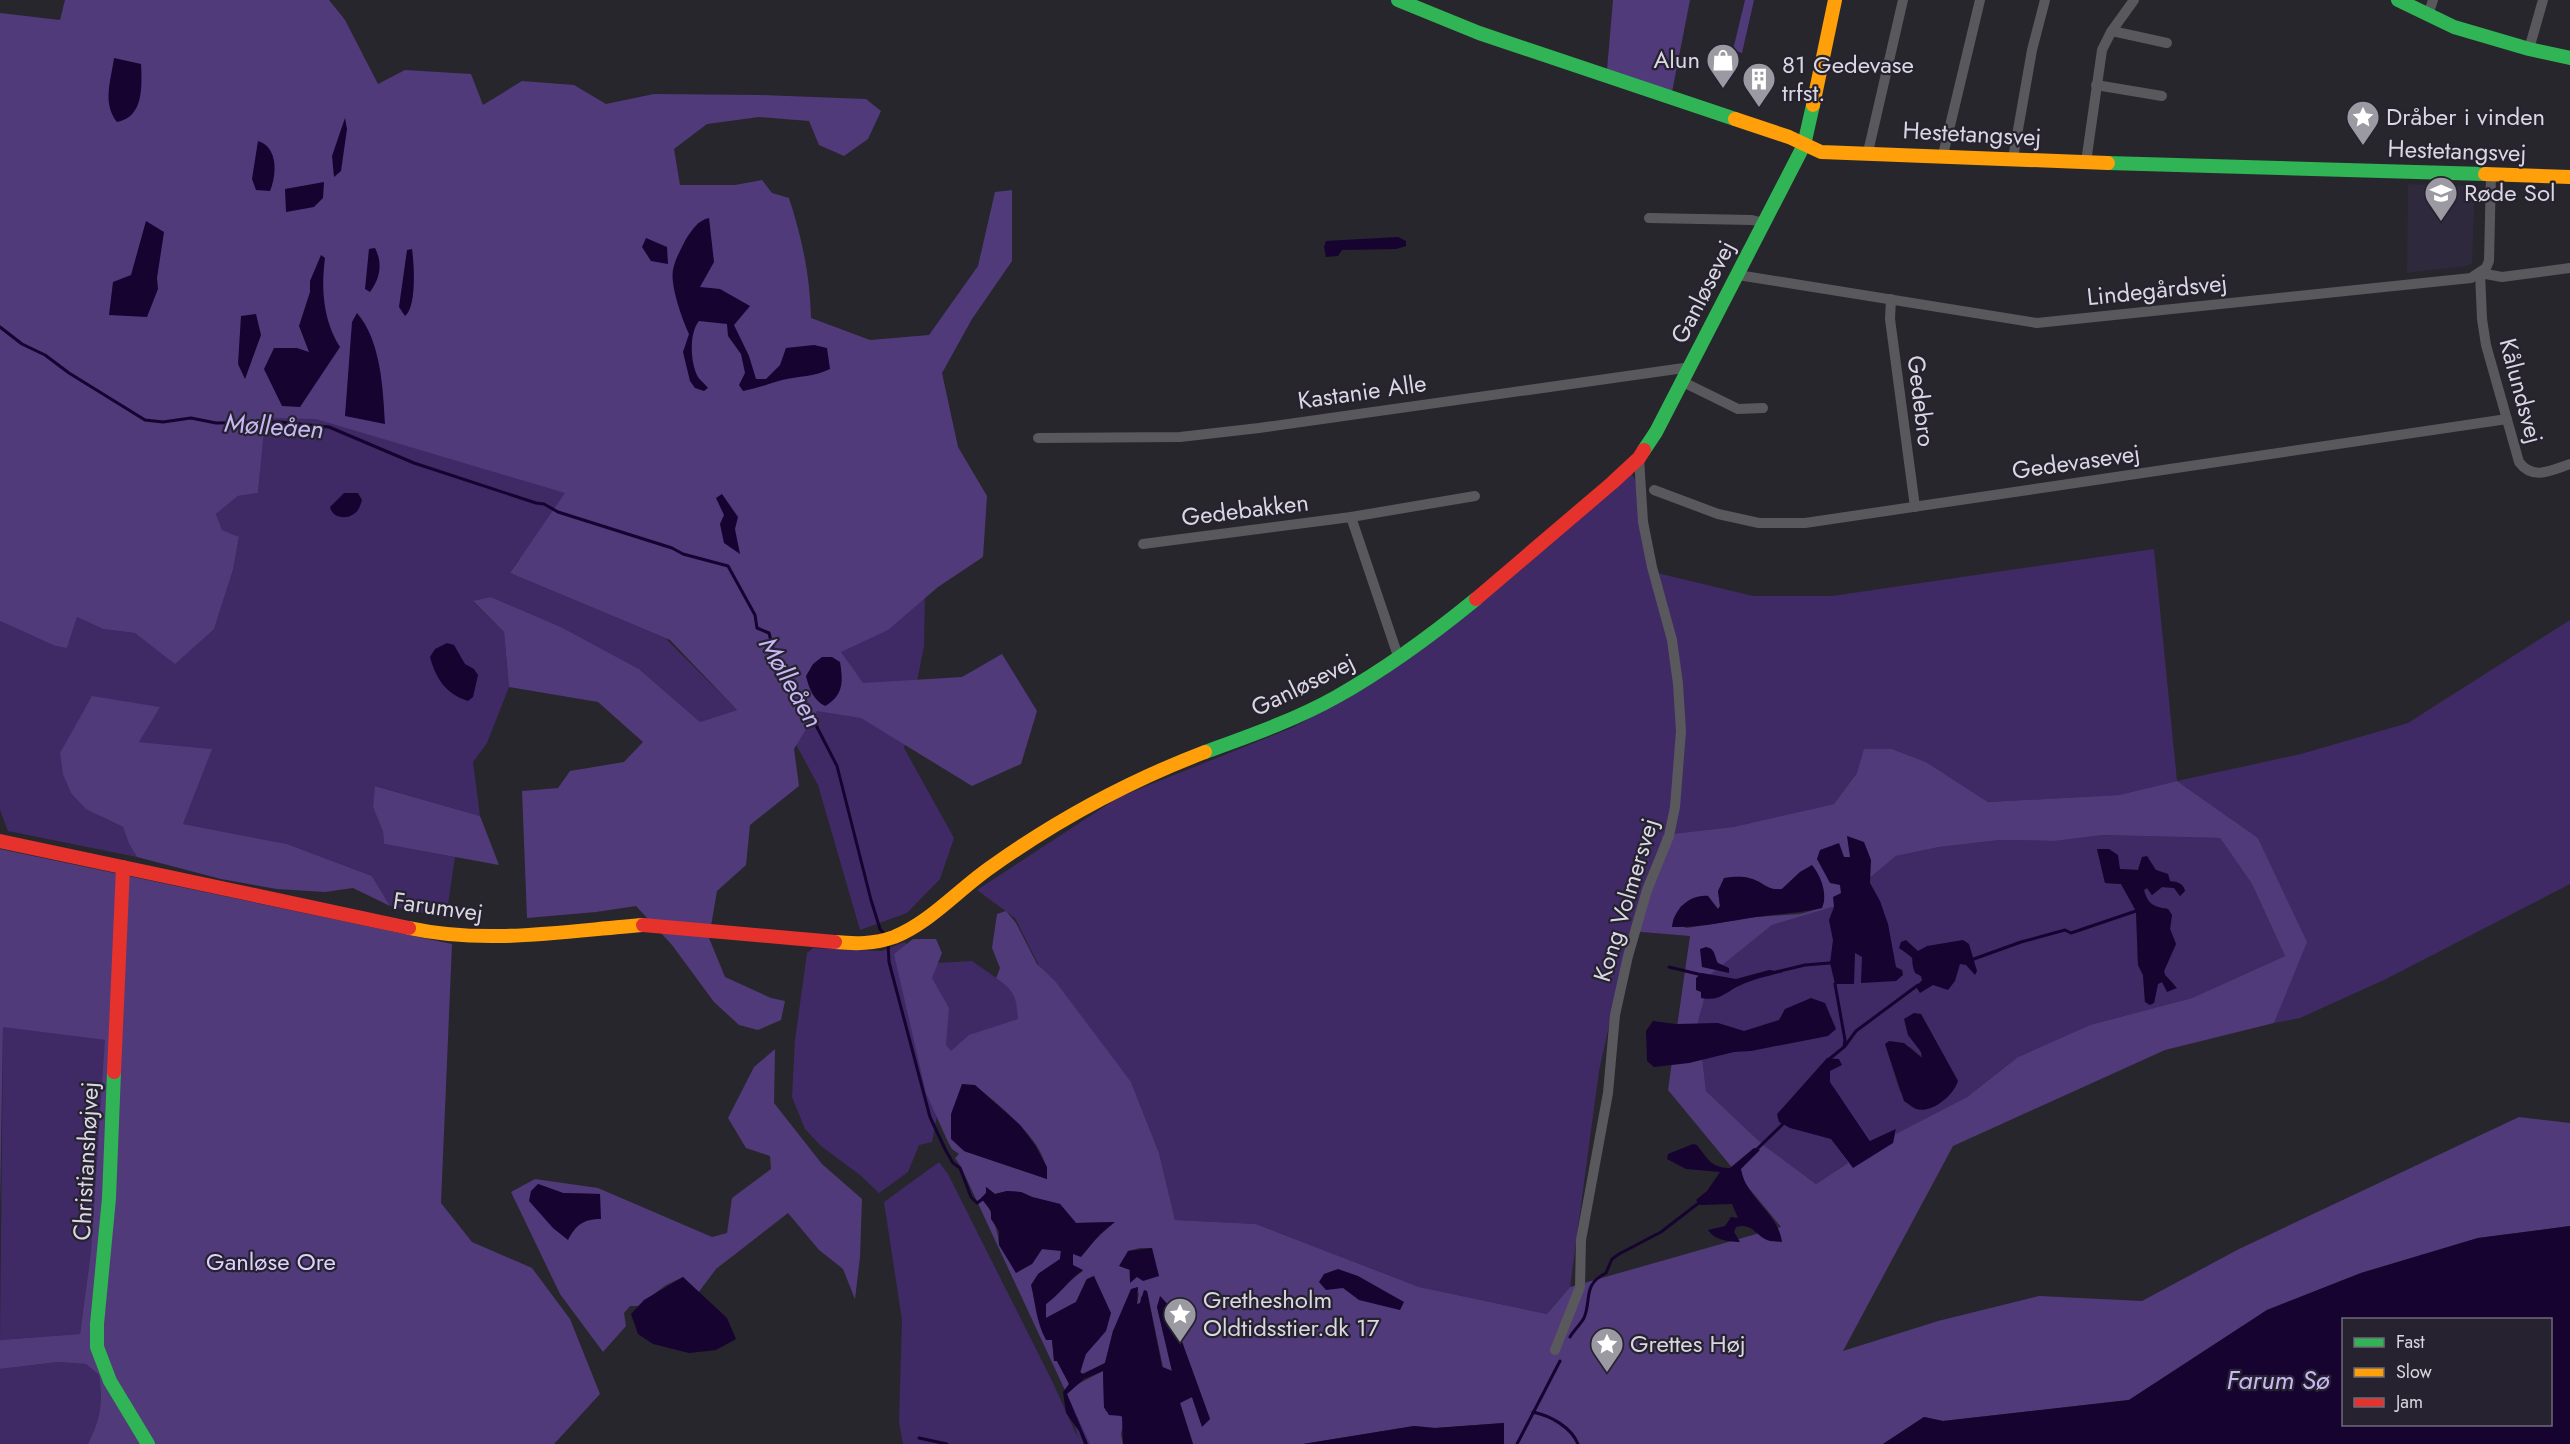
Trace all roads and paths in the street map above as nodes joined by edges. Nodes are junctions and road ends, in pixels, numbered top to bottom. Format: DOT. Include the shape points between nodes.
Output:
graph roads {
  1 [pos="1398,0"];
  2 [pos="1835,0"];
  3 [pos="1903,0"];
  4 [pos="1980,0"];
  5 [pos="2045,0"];
  6 [pos="2134,0"];
  7 [pos="2398,0"];
  8 [pos="2433,0"];
  9 [pos="2543,0"];
  10 [pos="2428,15"];
  11 [pos="2112,31"];
  12 [pos="2167,43"];
  13 [pos="2529,49"];
  14 [pos="2570,58"];
  15 [pos="2096,85"];
  16 [pos="2162,96"];
  17 [pos="1804,145"];
  18 [pos="1868,152"];
  19 [pos="1943,155"];
  20 [pos="2013,158"];
  21 [pos="2086,162"];
  22 [pos="2491,174"];
  23 [pos="2570,177"];
  24 [pos="1649,218"];
  25 [pos="1764,223"];
  26 [pos="2570,268"];
  27 [pos="2480,273"];
  28 [pos="1738,274"];
  29 [pos="1891,299"];
  30 [pos="1690,367"];
  31 [pos="1683,382"];
  32 [pos="1763,408"];
  33 [pos="2507,419"];
  34 [pos="1038,438"];
  35 [pos="1639,458"];
  36 [pos="2570,464"];
  37 [pos="1654,490"];
  38 [pos="1475,496"];
  39 [pos="1915,507"];
  40 [pos="1351,518"];
  41 [pos="1143,544"];
  42 [pos="1399,658"];
  43 [pos="0,841"];
  44 [pos="123,867"];
  45 [pos="878,943"];
  46 [pos="1555,1350"];
  47 [pos="148,1444"];
  1 -- 17 [label="street, Hestetangsvej" via="1479,33"];
  2 -- 17 [label="street, Ganløsevej"];
  3 -- 18 [label="street"];
  4 -- 19 [label="street"];
  5 -- 20 [label="street"];
  6 -- 11 [label="street"];
  7 -- 10 [label="street"];
  8 -- 10 [label="street"];
  9 -- 13 [label="street"];
  10 -- 13 [label="street" via="2454,27"];
  11 -- 12 [label="street"];
  11 -- 15 [label="street" via="2102,50"];
  13 -- 14 [label="street"];
  15 -- 16 [label="street"];
  15 -- 21 [label="street"];
  17 -- 18 [label="street, Hestetangsvej" via="1821,152"];
  17 -- 25 [label="street, Ganløsevej"];
  18 -- 19 [label="street, Hestetangsvej"];
  19 -- 20 [label="street, Hestetangsvej"];
  20 -- 21 [label="street, Hestetangsvej"];
  21 -- 22 [label="street, Hestetangsvej"];
  22 -- 23 [label="street, Hestetangsvej"];
  22 -- 27 [label="street" via="2489,261"];
  24 -- 25 [label="street, Ganløsevej"];
  25 -- 28 [label="street, Ganløsevej"];
  26 -- 27 [label="street, Lindegårdsvej" via="2502,277"];
  27 -- 29 [label="street, Lindegårdsvej" via="2471,278 2053,323"];
  27 -- 33 [label="street, Kålundsvej" via="2486,345"];
  28 -- 29 [label="street, Lindegårdsvej"];
  28 -- 30 [label="street, Ganløsevej"];
  29 -- 39 [label="street, Gedebro" via="1890,319"];
  30 -- 31 [label="street, Ganløsevej"];
  30 -- 34 [label="street, Kastanie Alle" via="1192,436"];
  31 -- 32 [label="street, Ganløsevej" via="1738,409"];
  31 -- 35 [label="street, Ganløsevej"];
  33 -- 36 [label="street, Kålundsvej" via="2524,469 2540,474"];
  33 -- 39 [label="street, Gedevasevej"];
  35 -- 42 [label="street, Ganløsevej"];
  35 -- 46 [label="street, Kong Volmersvej" via="1643,522 1678,684 1681,731 1675,807 1669,836 1647,890 1628,956 1615,1015 1608,1093 1581,1240 1580,1287"];
  37 -- 39 [label="street, Gedevasevej" via="1759,523 1805,523"];
  38 -- 40 [label="street, Gedebakken"];
  40 -- 41 [label="street, Gedebakken"];
  40 -- 42 [label="street"];
  42 -- 45 [label="street, Ganløsevej" via="1334,698 1285,722 1111,792 977,876 912,928"];
  43 -- 44 [label="street, Farumvej"];
  44 -- 45 [label="street, Farumvej" via="440,935 516,936 651,924"];
  44 -- 47 [label="street, Christianshøjvej" via="109,1198 96,1324 97,1347 110,1381"];
}
